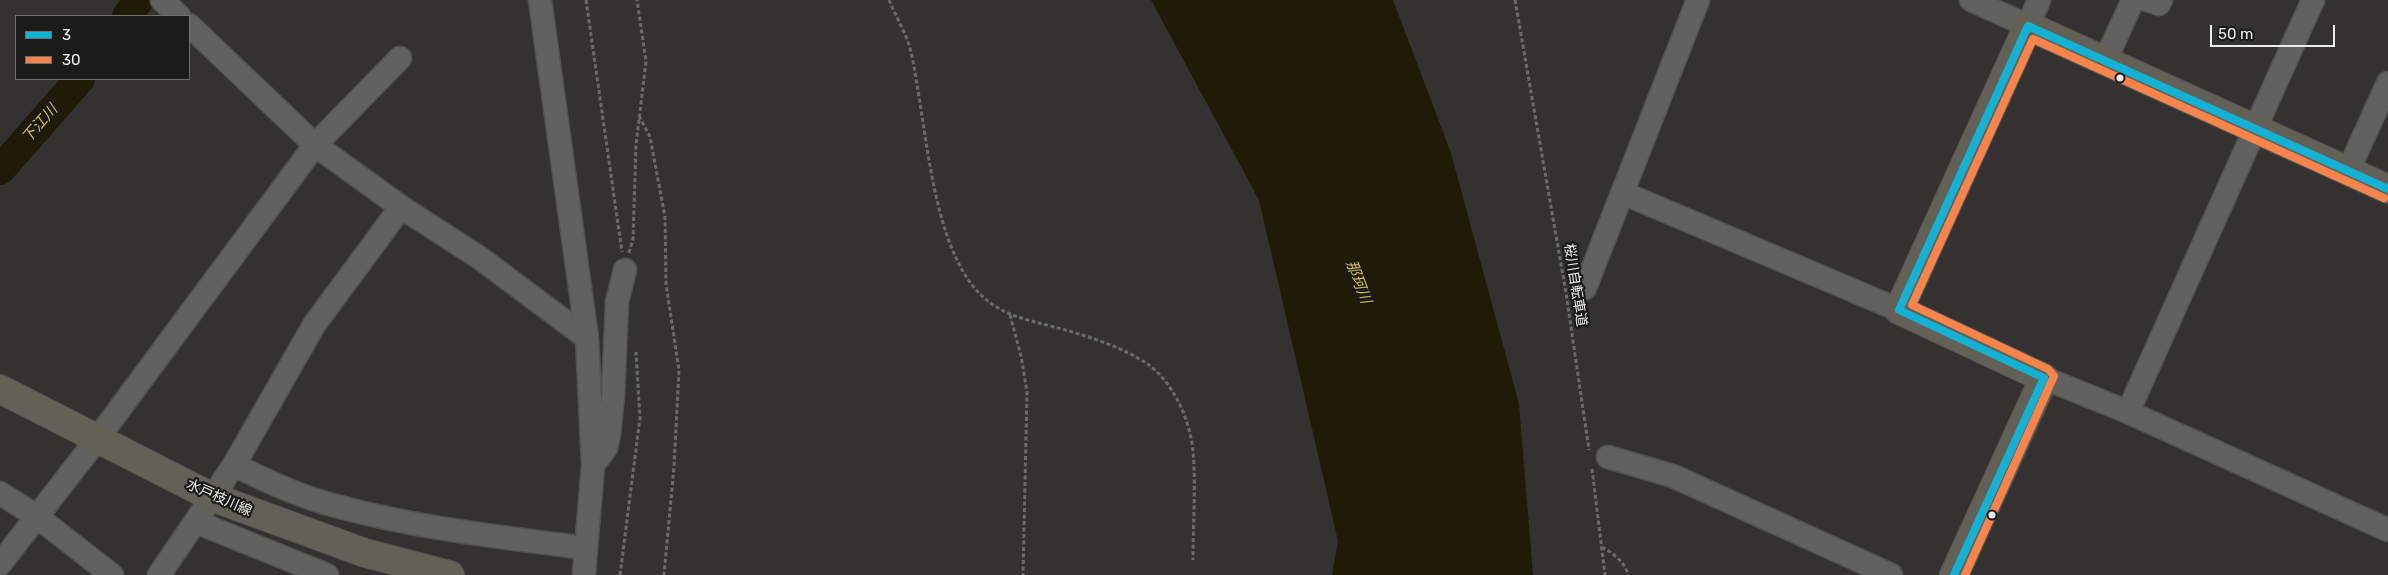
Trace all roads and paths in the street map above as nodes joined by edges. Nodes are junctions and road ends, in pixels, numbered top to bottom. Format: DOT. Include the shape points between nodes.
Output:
graph roads {
  1 [pos="162,0"];
  2 [pos="540,0"];
  3 [pos="637,0"];
  4 [pos="889,0"];
  5 [pos="1515,0"];
  6 [pos="1698,0"];
  7 [pos="1970,0"];
  8 [pos="2039,0"];
  9 [pos="2133,0"];
  10 [pos="2147,0"];
  11 [pos="2161,0"];
  12 [pos="2313,0"];
  13 [pos="178,15"];
  14 [pos="190,26"];
  15 [pos="2028,26"];
  16 [pos="400,58"];
  17 [pos="2105,61"];
  18 [pos="2388,83"];
  19 [pos="639,116"];
  20 [pos="2256,129"];
  21 [pos="315,145"];
  22 [pos="2348,171"];
  23 [pos="2388,189"];
  24 [pos="1623,193"];
  25 [pos="401,207"];
  26 [pos="625,270"];
  27 [pos="1584,288"];
  28 [pos="1899,310"];
  29 [pos="1010,315"];
  30 [pos="587,338"];
  31 [pos="2044,378"];
  32 [pos="0,389"];
  33 [pos="2128,412"];
  34 [pos="98,438"];
  35 [pos="1597,461"];
  36 [pos="234,465"];
  37 [pos="593,465"];
  38 [pos="0,493"];
  39 [pos="212,497"];
  40 [pos="36,516"];
  41 [pos="196,522"];
  42 [pos="2388,530"];
  43 [pos="1602,547"];
  44 [pos="586,548"];
  45 [pos="1193,560"];
  46 [pos="0,564"];
  47 [pos="584,573"];
  48 [pos="112,575"];
  49 [pos="159,575"];
  50 [pos="327,575"];
  51 [pos="450,575"];
  52 [pos="664,575"];
  53 [pos="1023,575"];
  54 [pos="1605,575"];
  55 [pos="1628,575"];
  56 [pos="1891,575"];
  57 [pos="1954,575"];
  1 -- 13 [label="street"];
  2 -- 30 [label="street"];
  3 -- 19 [label="path" via="646,61"];
  4 -- 29 [label="path" via="910,50 944,228 972,285 991,305"];
  5 -- 35 [label="path, 桜川自転車道"];
  6 -- 24 [label="street"];
  7 -- 15 [label="street"];
  8 -- 15 [label="street"];
  9 -- 17 [label="street"];
  10 -- 11 [label="street" via="2159,4"];
  12 -- 20 [label="street"];
  14 -- 21 [label="street"];
  15 -- 17 [label="main road"];
  15 -- 28 [label="main road"];
  16 -- 21 [label="street"];
  17 -- 20 [label="main road"];
  18 -- 22 [label="street"];
  19 -- 26 [label="path" via="633,239"];
  19 -- 52 [label="path" via="650,137 665,217 666,284 679,370"];
  20 -- 22 [label="main road"];
  20 -- 33 [label="street"];
  21 -- 25 [label="street"];
  21 -- 34 [label="street"];
  22 -- 23 [label="main road"];
  24 -- 27 [label="street"];
  24 -- 28 [label="street"];
  25 -- 30 [label="street" via="480,258"];
  25 -- 36 [label="street" via="314,325"];
  26 -- 37 [label="street" via="617,302 609,435 606,448"];
  28 -- 31 [label="main road"];
  29 -- 45 [label="path" via="1064,329 1115,348 1149,365 1169,386 1185,416 1193,450"];
  29 -- 53 [label="path" via="1027,392"];
  30 -- 37 [label="street"];
  31 -- 33 [label="street"];
  31 -- 57 [label="main road"];
  32 -- 34 [label="main road, 水戸枝川線"];
  33 -- 42 [label="street"];
  34 -- 39 [label="main road, 水戸枝川線"];
  34 -- 40 [label="street"];
  35 -- 43 [label="path, 桜川自転車道"];
  35 -- 56 [label="street" via="1673,476"];
  36 -- 39 [label="street"];
  36 -- 44 [label="street" via="267,482 322,502 436,529"];
  37 -- 44 [label="street"];
  38 -- 40 [label="street"];
  39 -- 41 [label="street"];
  39 -- 51 [label="main road, 水戸枝川線" via="364,553"];
  40 -- 46 [label="street"];
  40 -- 48 [label="street"];
  41 -- 49 [label="street"];
  41 -- 50 [label="street"];
  43 -- 54 [label="path, 桜川自転車道"];
  43 -- 55 [label="path" via="1614,553"];
  44 -- 47 [label="street"];
}
